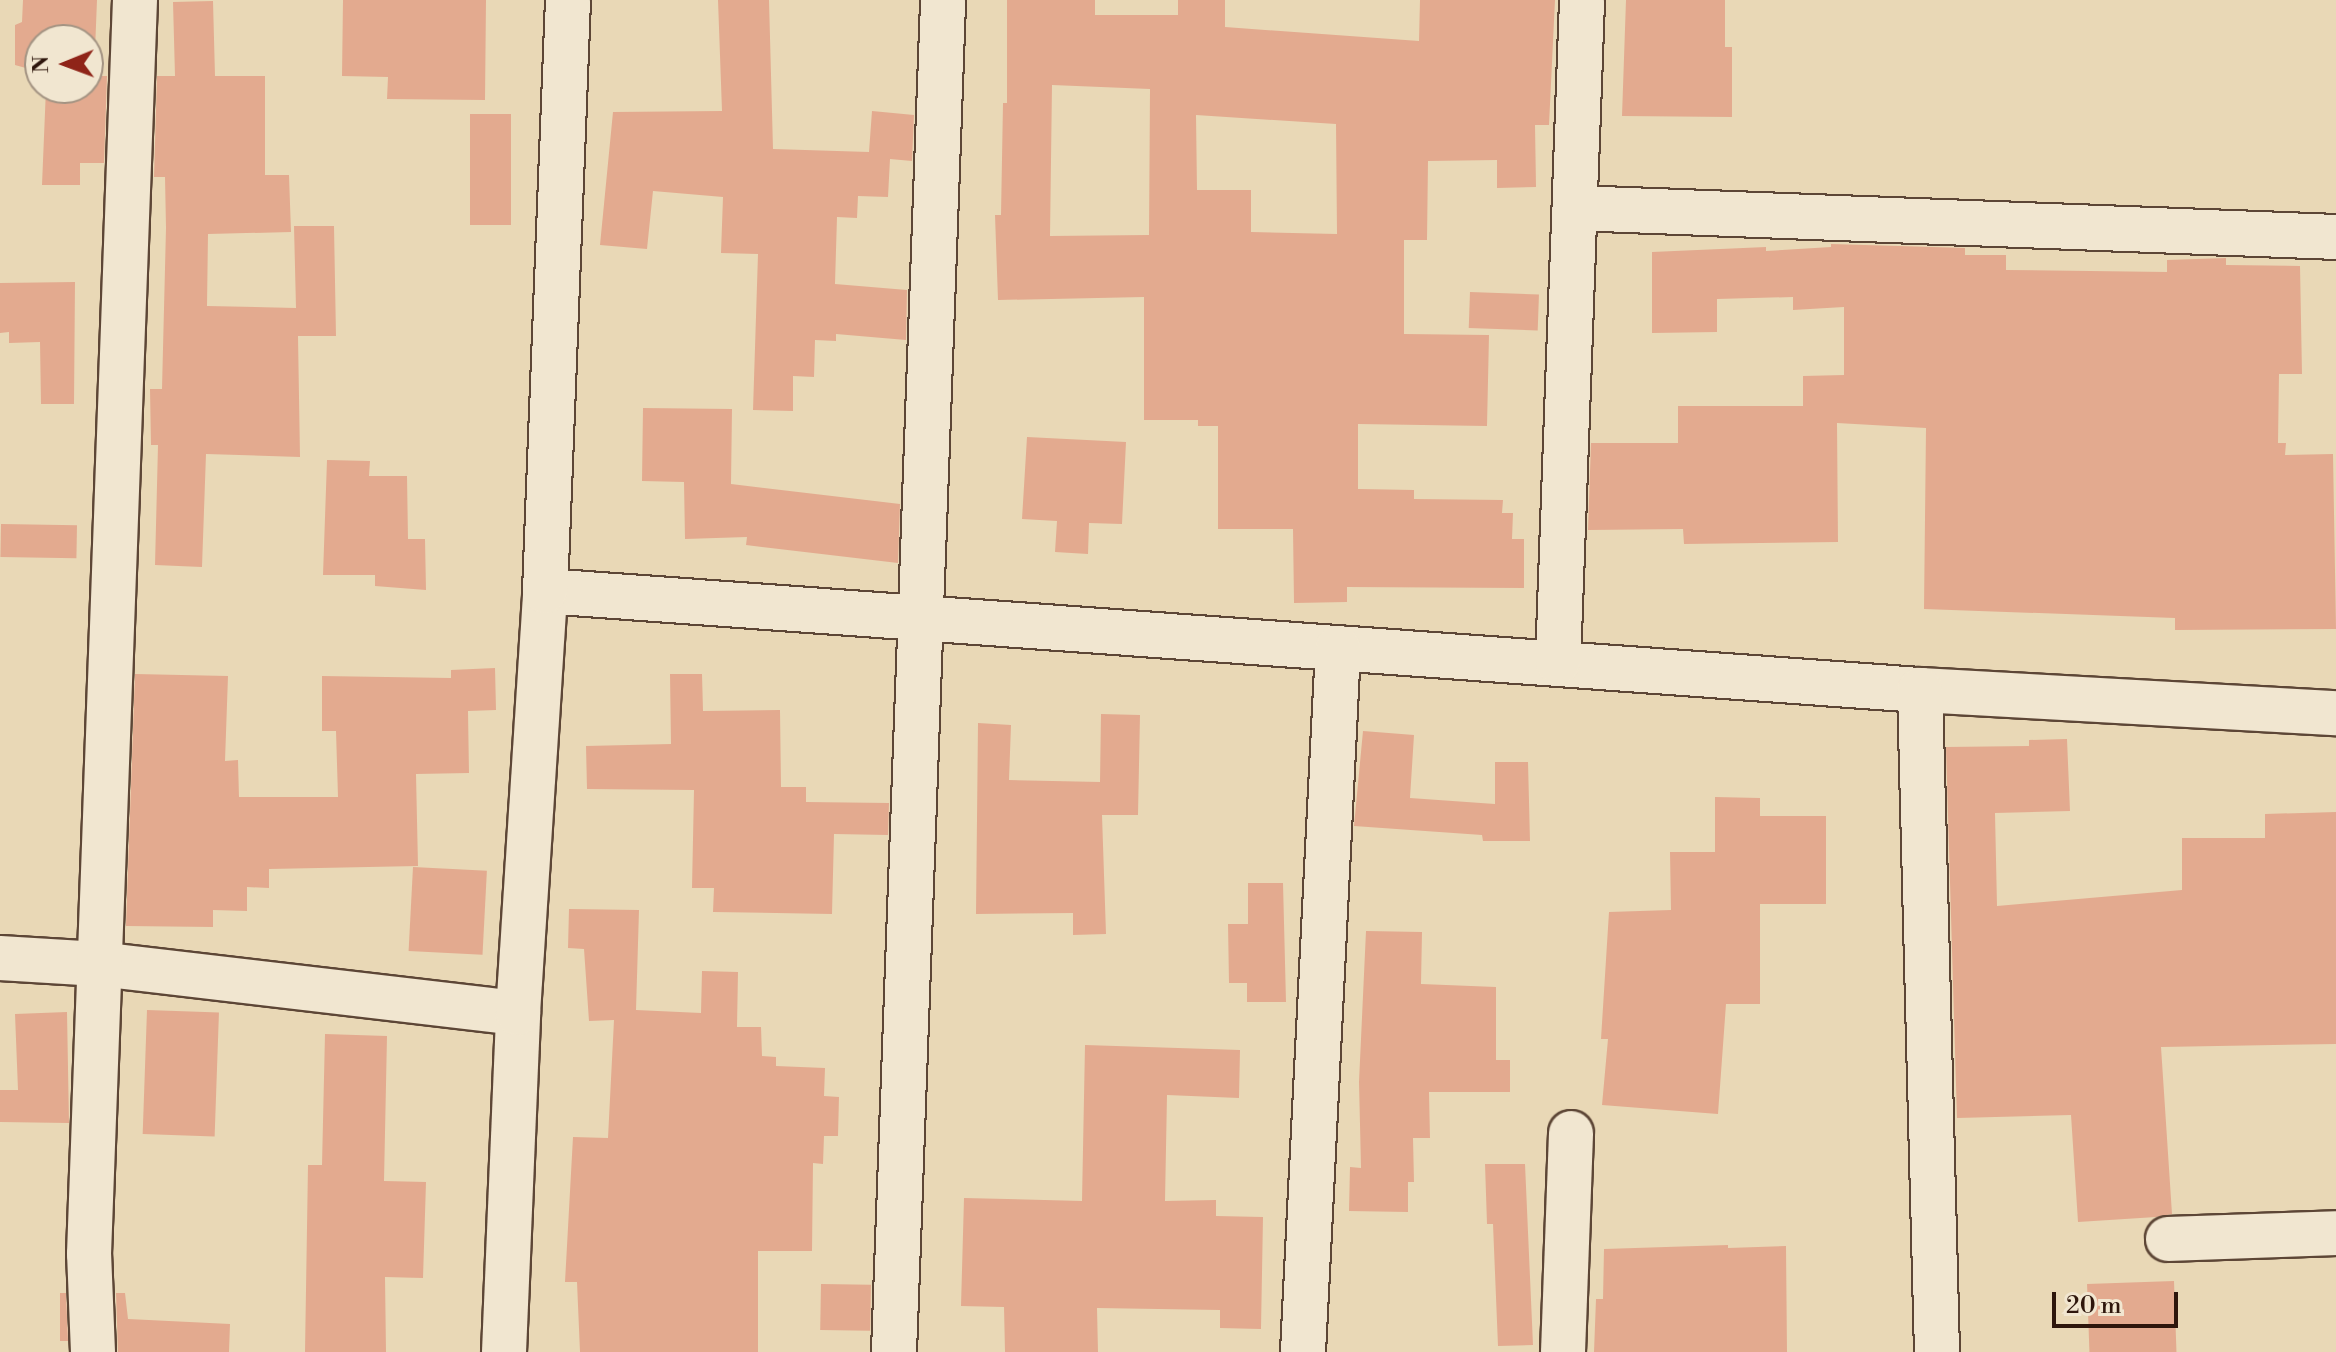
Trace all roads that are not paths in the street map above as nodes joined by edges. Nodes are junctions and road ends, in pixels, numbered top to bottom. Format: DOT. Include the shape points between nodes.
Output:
graph roads {
  1 [pos="135,0"];
  2 [pos="568,0"];
  3 [pos="943,0"];
  4 [pos="1582,0"];
  5 [pos="1575,208"];
  6 [pos="2336,237"];
  7 [pos="545,591"];
  8 [pos="920,618"];
  9 [pos="1338,648"];
  10 [pos="1558,662"];
  11 [pos="1920,690"];
  12 [pos="2336,713"];
  13 [pos="0,958"];
  14 [pos="99,964"];
  15 [pos="518,1013"];
  16 [pos="1571,1133"];
  17 [pos="2336,1233"];
  18 [pos="2168,1239"];
  19 [pos="93,1352"];
  20 [pos="504,1352"];
  21 [pos="894,1352"];
  22 [pos="1303,1352"];
  23 [pos="1563,1352"];
  24 [pos="1937,1352"];
  1 -- 14 [label="street"];
  2 -- 7 [label="street"];
  3 -- 8 [label="street"];
  4 -- 5 [label="street"];
  5 -- 6 [label="street"];
  5 -- 10 [label="street"];
  7 -- 8 [label="street"];
  7 -- 15 [label="street"];
  8 -- 9 [label="street"];
  8 -- 21 [label="street"];
  9 -- 10 [label="street"];
  9 -- 22 [label="street"];
  10 -- 11 [label="street"];
  11 -- 12 [label="street"];
  11 -- 24 [label="street"];
  13 -- 14 [label="street"];
  14 -- 15 [label="street"];
  14 -- 19 [label="street" via="89,1254"];
  15 -- 20 [label="street"];
  16 -- 23 [label="street"];
  17 -- 18 [label="street"];
}
